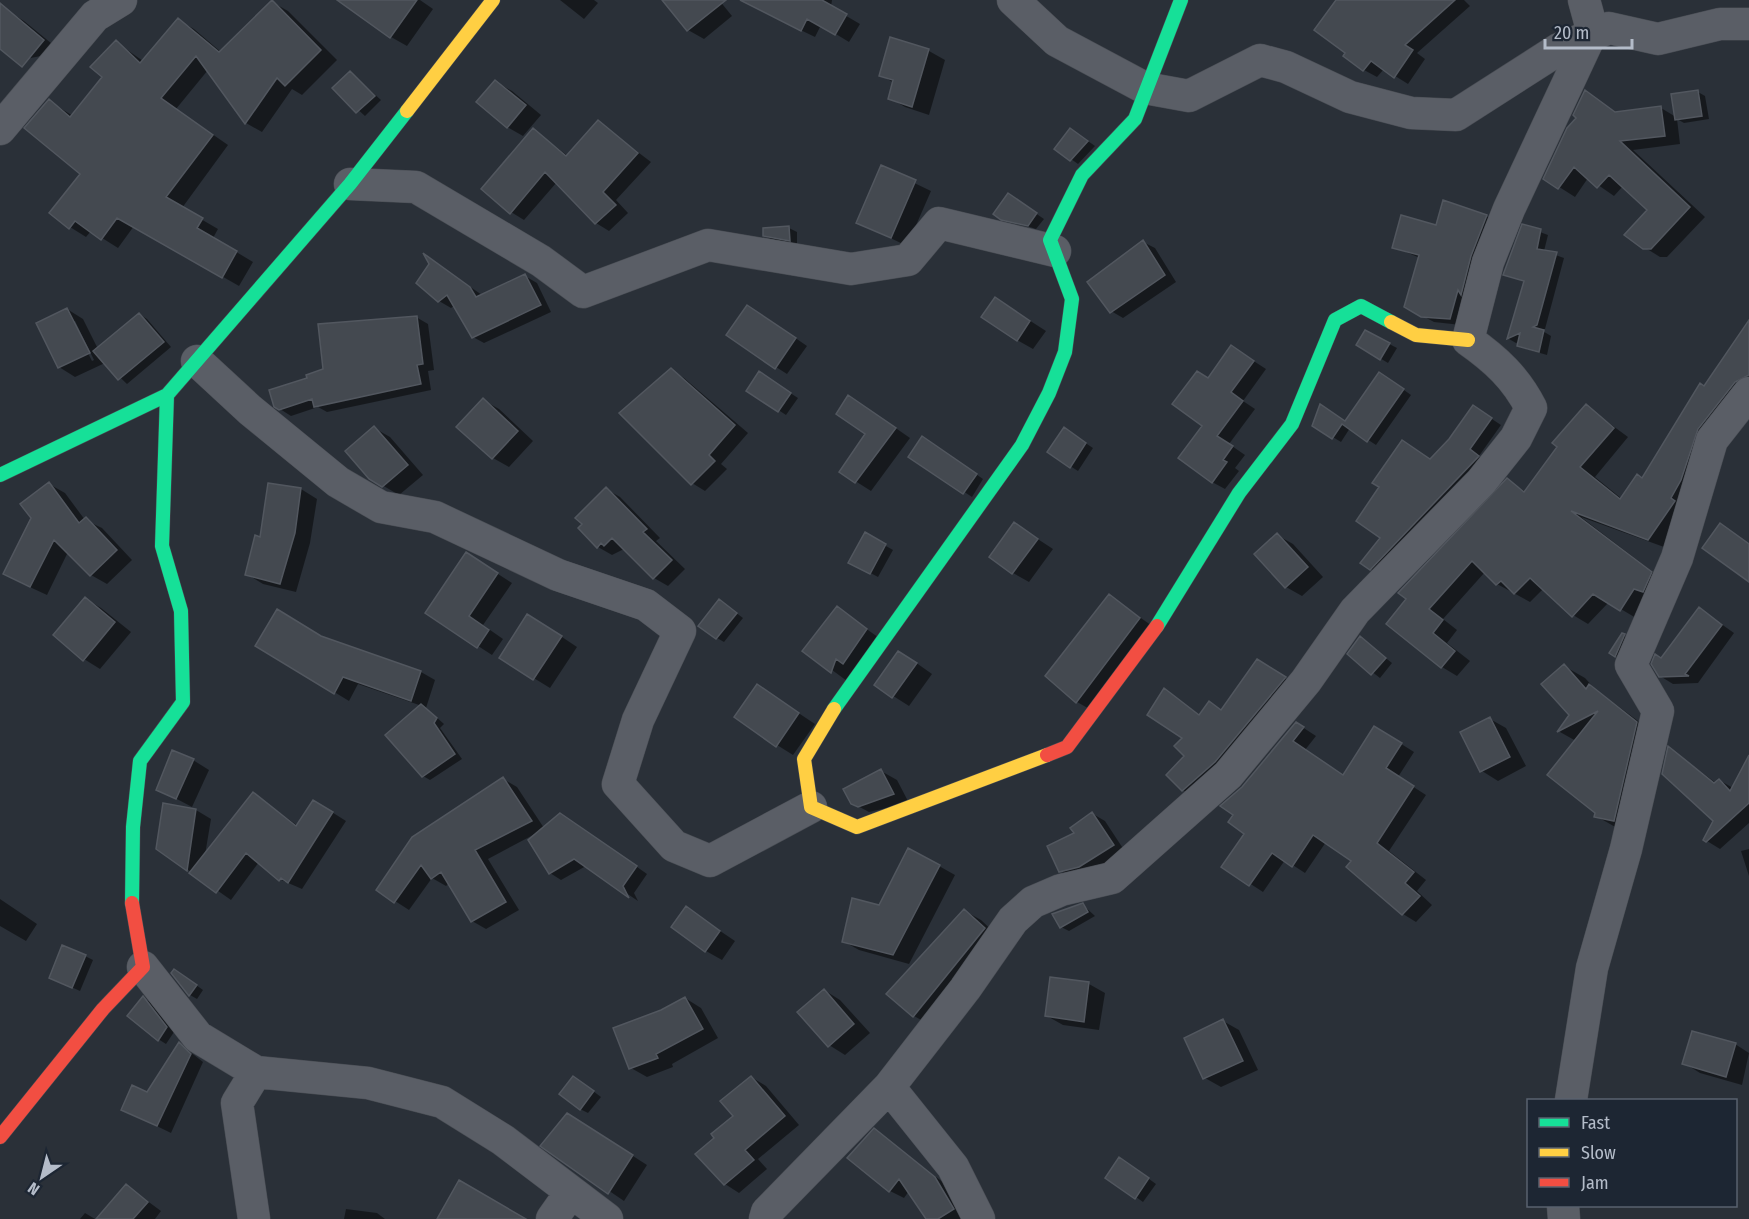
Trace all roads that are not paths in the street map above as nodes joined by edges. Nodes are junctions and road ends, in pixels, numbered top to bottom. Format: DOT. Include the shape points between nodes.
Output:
graph roads {
  1 [pos="121,0"];
  2 [pos="493,0"];
  3 [pos="1013,0"];
  4 [pos="1181,0"];
  5 [pos="1584,0"];
  6 [pos="1749,24"];
  7 [pos="1590,36"];
  8 [pos="1145,88"];
  9 [pos="0,129"];
  10 [pos="350,184"];
  11 [pos="1054,251"];
  12 [pos="1468,340"];
  13 [pos="197,361"];
  14 [pos="1749,393"];
  15 [pos="167,395"];
  16 [pos="0,475"];
  17 [pos="811,807"];
  18 [pos="143,967"];
  19 [pos="256,1072"];
  20 [pos="889,1087"];
  21 [pos="1571,1099"];
  22 [pos="0,1137"];
  23 [pos="571,1192"];
  24 [pos="254,1219"];
  25 [pos="552,1219"];
  26 [pos="607,1219"];
  27 [pos="765,1219"];
  28 [pos="979,1219"];
  1 -- 9 [label="street" via="95,16"];
  2 -- 10 [label="street"];
  3 -- 8 [label="street" via="1057,41"];
  4 -- 8 [label="street"];
  5 -- 7 [label="street"];
  6 -- 7 [label="street" via="1720,24 1658,39 1609,28"];
  7 -- 8 [label="street" via="1559,49 1456,115 1411,113 1350,97 1286,67 1260,60 1189,96"];
  7 -- 12 [label="street" via="1509,209 1488,262"];
  8 -- 11 [label="street" via="1135,119 1082,175 1050,240"];
  10 -- 11 [label="street" via="416,187 541,261 583,292 708,245 850,269 908,260 939,223"];
  10 -- 13 [label="street"];
  11 -- 17 [label="street" via="1072,299 1065,352 1049,393 1022,445 823,724 804,759"];
  12 -- 17 [label="street" via="1416,334 1361,306 1335,320 1292,424 1239,493 1151,635 1067,747 857,826"];
  12 -- 20 [label="street" via="1495,359 1521,387 1531,408 1516,438 1481,482 1355,610 1306,681 1228,775 1112,878 1061,890 1033,902 1013,920"];
  13 -- 15 [label="street"];
  13 -- 17 [label="street" via="338,482 381,507 435,517 558,575 646,605 680,631 638,720 618,784 674,846 710,861"];
  14 -- 21 [label="street" via="1712,440 1677,558 1631,665 1658,711 1626,849 1592,968"];
  15 -- 16 [label="street"];
  15 -- 18 [label="street" via="162,546 181,611 183,702 140,761 133,827 132,910"];
  18 -- 19 [label="street" via="198,1037"];
  18 -- 22 [label="street" via="103,1009"];
  19 -- 23 [label="street" via="368,1083 442,1102 503,1140"];
  19 -- 24 [label="street" via="237,1103"];
  20 -- 27 [label="street" via="767,1212"];
  20 -- 28 [label="street" via="953,1167"];
  23 -- 25 [label="street"];
  23 -- 26 [label="street"];
}
